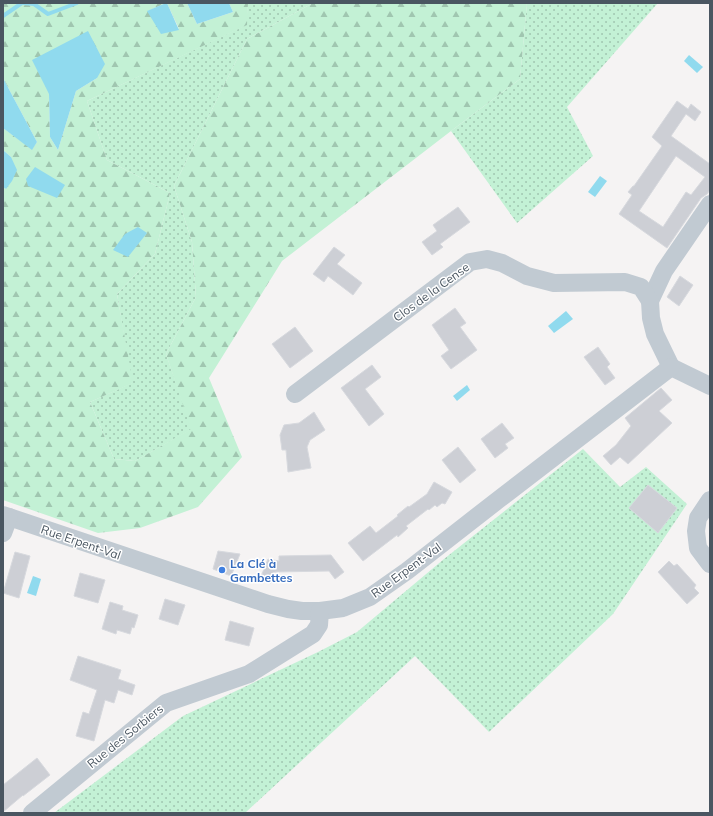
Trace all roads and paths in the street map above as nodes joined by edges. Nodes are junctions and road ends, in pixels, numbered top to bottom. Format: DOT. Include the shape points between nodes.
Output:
graph roads {
  1 [pos="710,204"];
  2 [pos="650,301"];
  3 [pos="671,367"];
  4 [pos="710,386"];
  5 [pos="295,394"];
  6 [pos="710,500"];
  7 [pos="5,522"];
  8 [pos="710,564"];
  9 [pos="320,611"];
  10 [pos="32,813"];
  1 -- 2 [label="street" via="664,271"];
  2 -- 3 [label="street" via="655,334"];
  2 -- 5 [label="street, Clos de la Cense" via="641,287 625,282 554,283 526,276 502,262 487,259 470,262"];
  3 -- 4 [label="street"];
  3 -- 9 [label="street, Rue Erpent-Val" via="408,571 370,597 343,608"];
  6 -- 8 [label="street" via="698,518 696,531 698,548"];
  7 -- 9 [label="street, Rue Erpent-Val" via="288,610"];
  9 -- 10 [label="street, Rue des Sorbiers" via="320,625 313,634 249,674 166,703"];
}
